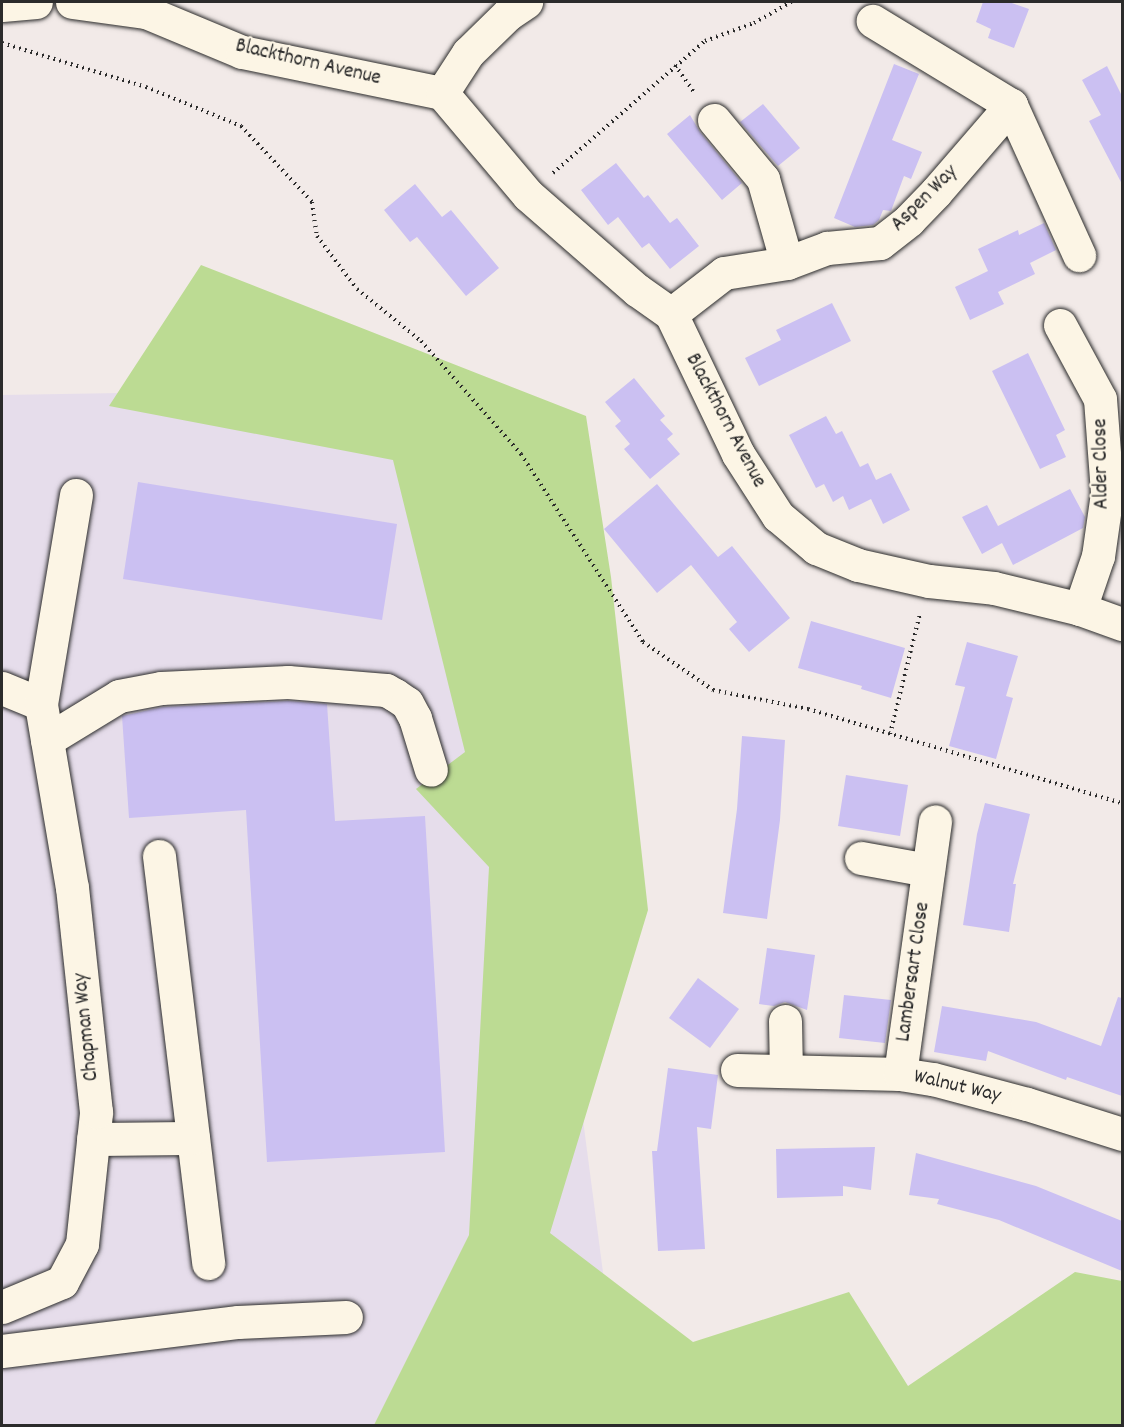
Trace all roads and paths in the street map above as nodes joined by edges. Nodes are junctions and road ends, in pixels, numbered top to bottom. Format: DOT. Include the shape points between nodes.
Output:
graph roads {
  1 [pos="36,2"];
  2 [pos="72,2"];
  3 [pos="526,2"];
  4 [pos="791,2"];
  5 [pos="2,5"];
  6 [pos="873,21"];
  7 [pos="2,43"];
  8 [pos="442,93"];
  9 [pos="1011,105"];
  10 [pos="714,120"];
  11 [pos="528,195"];
  12 [pos="1079,255"];
  13 [pos="787,263"];
  14 [pos="671,314"];
  15 [pos="1060,325"];
  16 [pos="76,495"];
  17 [pos="929,581"];
  18 [pos="1080,609"];
  19 [pos="1122,624"];
  20 [pos="2,688"];
  21 [pos="41,704"];
  22 [pos="890,734"];
  23 [pos="47,740"];
  24 [pos="431,770"];
  25 [pos="1122,803"];
  26 [pos="935,821"];
  27 [pos="159,856"];
  28 [pos="861,858"];
  29 [pos="928,870"];
  30 [pos="785,1021"];
  31 [pos="737,1070"];
  32 [pos="786,1071"];
  33 [pos="900,1074"];
  34 [pos="1122,1134"];
  35 [pos="193,1138"];
  36 [pos="93,1139"];
  37 [pos="208,1263"];
  38 [pos="2,1307"];
  39 [pos="346,1317"];
  40 [pos="2,1351"];
  1 -- 5 [label="street"];
  2 -- 8 [label="street, Blackthorn Avenue" via="146,12 242,52"];
  3 -- 8 [label="street" via="468,53"];
  4 -- 11 [label="path" via="754,23 705,41"];
  6 -- 9 [label="street"];
  7 -- 22 [label="path" via="146,87 241,126 312,202 317,236 357,289 421,341 521,454 643,642 713,690 808,710"];
  8 -- 11 [label="street, Blackthorn Avenue"];
  9 -- 12 [label="street"];
  9 -- 13 [label="street, Aspen Way" via="936,192 880,243 827,248"];
  10 -- 13 [label="street" via="763,179"];
  11 -- 14 [label="street, Blackthorn Avenue" via="637,290"];
  13 -- 14 [label="street, Aspen Way" via="724,273"];
  14 -- 17 [label="street, Blackthorn Avenue" via="738,454 778,516 816,548 858,565"];
  15 -- 18 [label="street, Alder Close" via="1100,399 1107,493 1098,556"];
  16 -- 21 [label="street, Chapman Way"];
  17 -- 18 [label="street, Blackthorn Avenue" via="994,588"];
  17 -- 22 [label="path"];
  18 -- 19 [label="street, Blackthorn Avenue"];
  20 -- 21 [label="street"];
  21 -- 23 [label="street, Chapman Way"];
  22 -- 25 [label="path"];
  23 -- 24 [label="street" via="119,696 161,688 288,682 386,690 395,695 407,703 415,718"];
  23 -- 36 [label="street, Chapman Way" via="72,888 96,1112"];
  26 -- 29 [label="street, Lambersart Close"];
  27 -- 35 [label="street"];
  28 -- 29 [label="street"];
  29 -- 33 [label="street, Lambersart Close"];
  30 -- 32 [label="street"];
  31 -- 32 [label="street, Walnut Way"];
  32 -- 33 [label="street, Walnut Way"];
  33 -- 34 [label="street, Walnut Way" via="1027,1104"];
  35 -- 36 [label="street"];
  35 -- 37 [label="street"];
  36 -- 38 [label="street, Chapman Way" via="82,1244 62,1282"];
  39 -- 40 [label="street" via="238,1322"];
}
